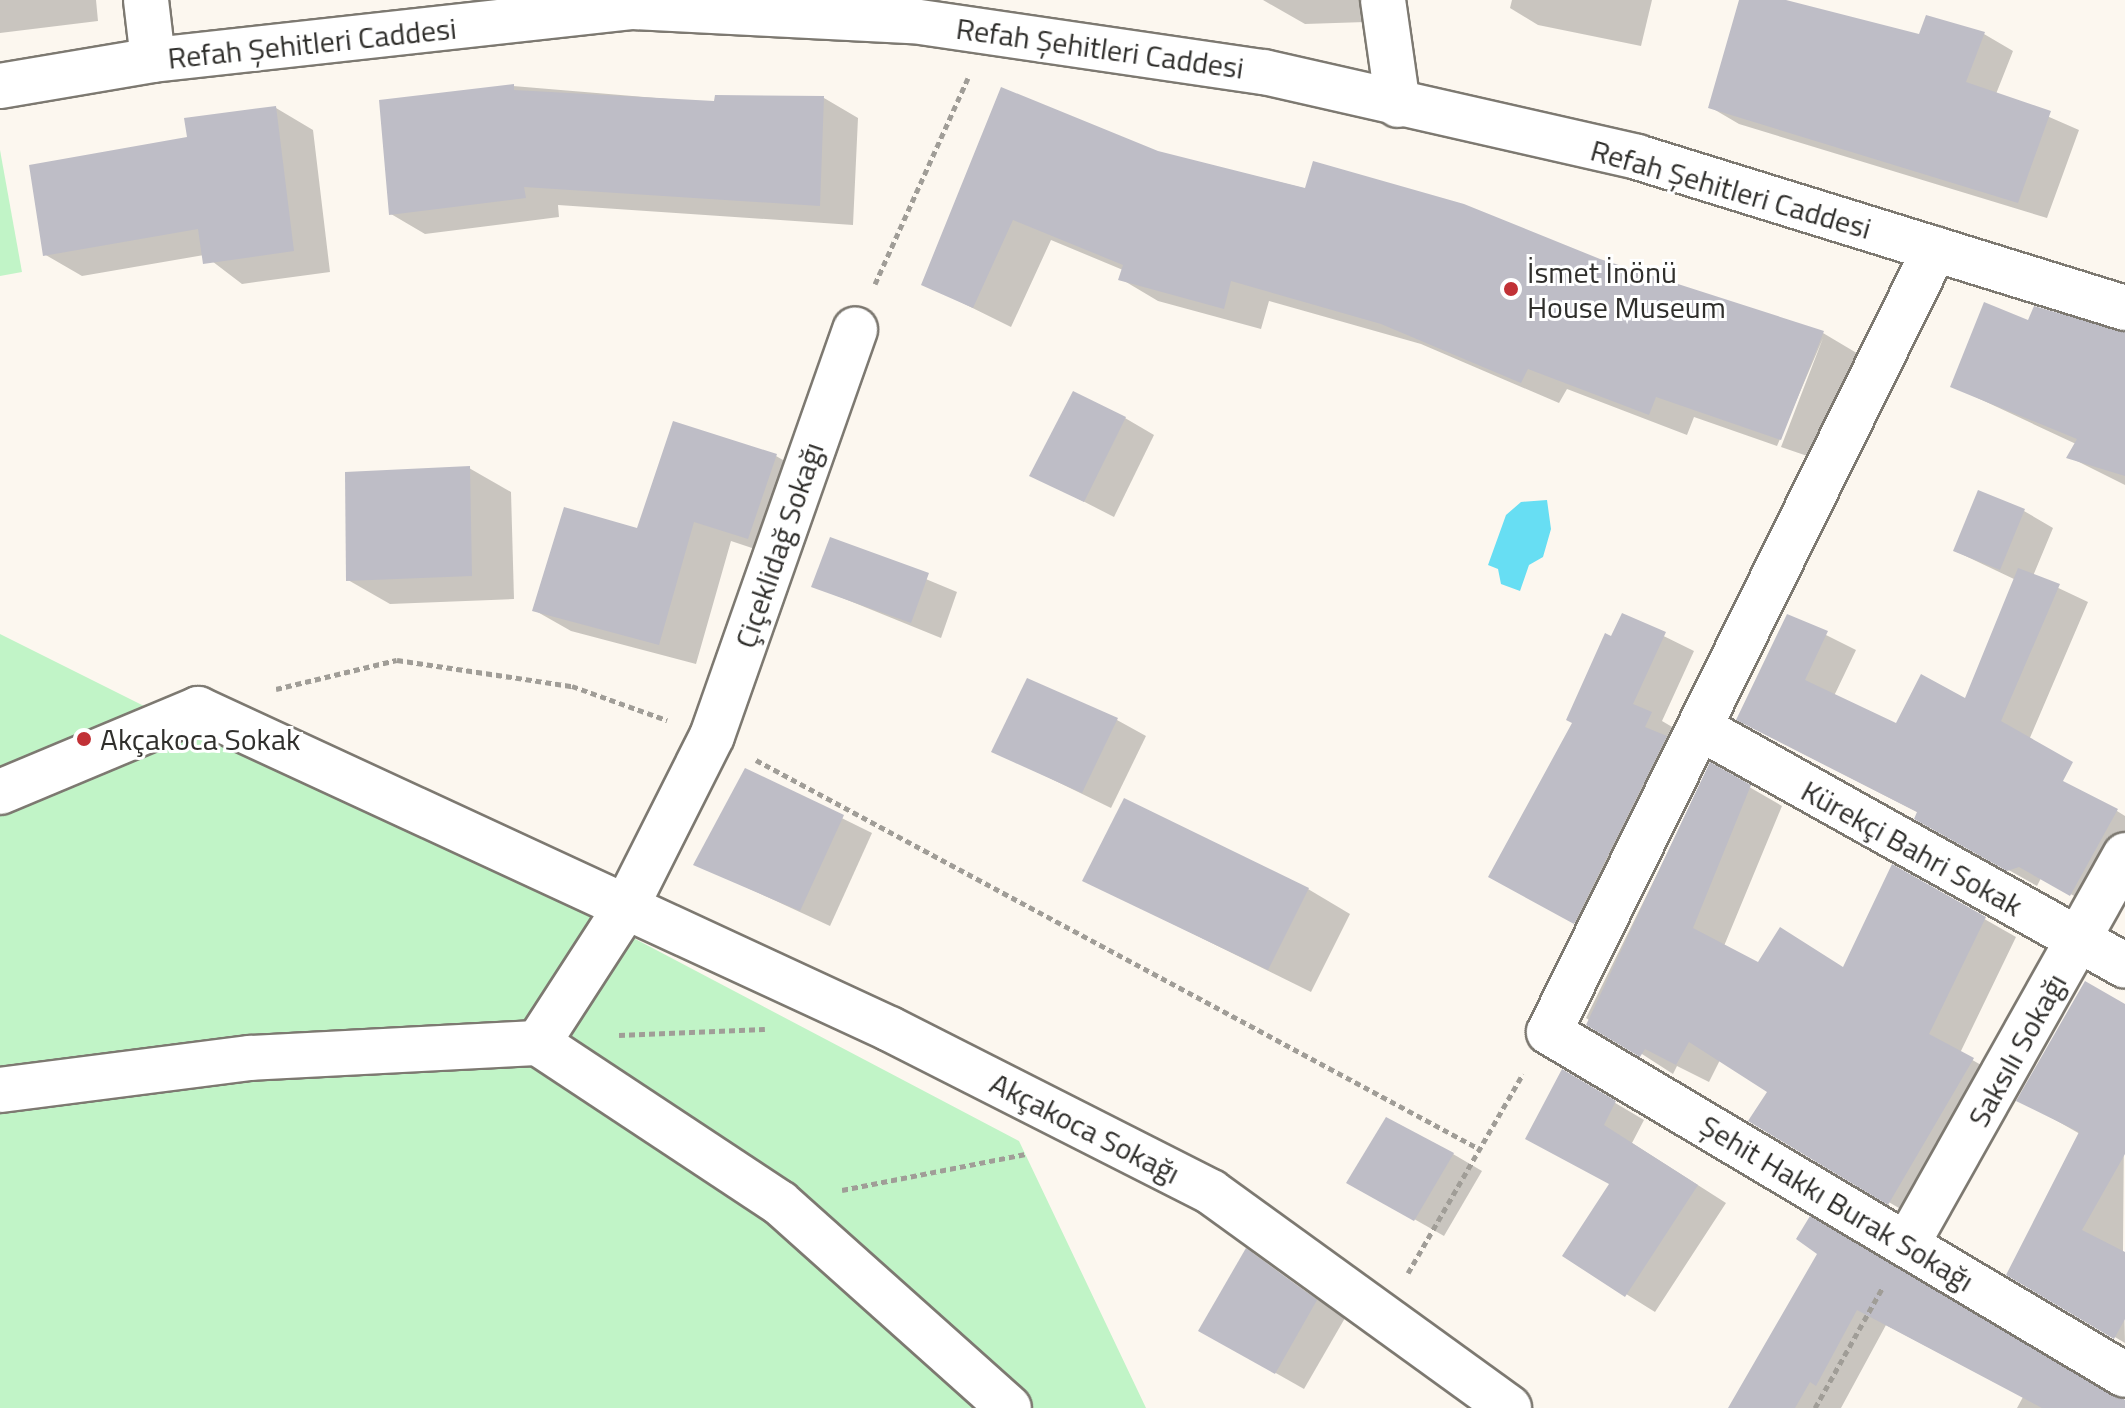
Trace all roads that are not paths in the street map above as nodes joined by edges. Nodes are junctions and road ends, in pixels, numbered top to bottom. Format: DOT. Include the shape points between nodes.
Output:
graph roads {
  1 [pos="146,0"];
  2 [pos="1383,0"];
  3 [pos="778,7"];
  4 [pos="153,60"];
  5 [pos="0,86"];
  6 [pos="1398,105"];
  7 [pos="1935,249"];
  8 [pos="2125,308"];
  9 [pos="855,329"];
  10 [pos="1700,728"];
  11 [pos="0,792"];
  12 [pos="2125,855"];
  13 [pos="626,907"];
  14 [pos="2078,940"];
  15 [pos="2125,966"];
  16 [pos="538,1043"];
  17 [pos="0,1090"];
  18 [pos="1907,1244"];
  19 [pos="2125,1375"];
  20 [pos="1009,1408"];
  21 [pos="1509,1408"];
  1 -- 4 [label="street"];
  2 -- 6 [label="street"];
  3 -- 4 [label="street, Refah Şehitleri Caddesi" via="633,7"];
  3 -- 6 [label="street, Refah Şehitleri Caddesi" via="1264,72"];
  4 -- 5 [label="street, Refah Şehitleri Caddesi"];
  6 -- 7 [label="street, Refah Şehitleri Caddesi" via="1637,157"];
  7 -- 8 [label="street, Refah Şehitleri Caddesi"];
  7 -- 10 [label="street"];
  9 -- 13 [label="street, Çiçeklidağ Sokağı" via="712,736"];
  10 -- 14 [label="street, Kürekçi Bahri Sokak"];
  10 -- 18 [label="street, Şehit Hakkı Burak Sokağı" via="1549,1032"];
  11 -- 13 [label="street, Akçakoca Sokağı" via="198,709"];
  12 -- 14 [label="street, Saksılı Sokağı"];
  13 -- 16 [label="street, Çiçeklidağ Sokağı"];
  13 -- 21 [label="street, Akçakoca Sokağı" via="1211,1192"];
  14 -- 15 [label="street, Kürekçi Bahri Sokak"];
  14 -- 18 [label="street, Saksılı Sokağı"];
  16 -- 17 [label="street" via="250,1058"];
  16 -- 20 [label="street" via="780,1203"];
  18 -- 19 [label="street, Şehit Hakkı Burak Sokağı"];
}
